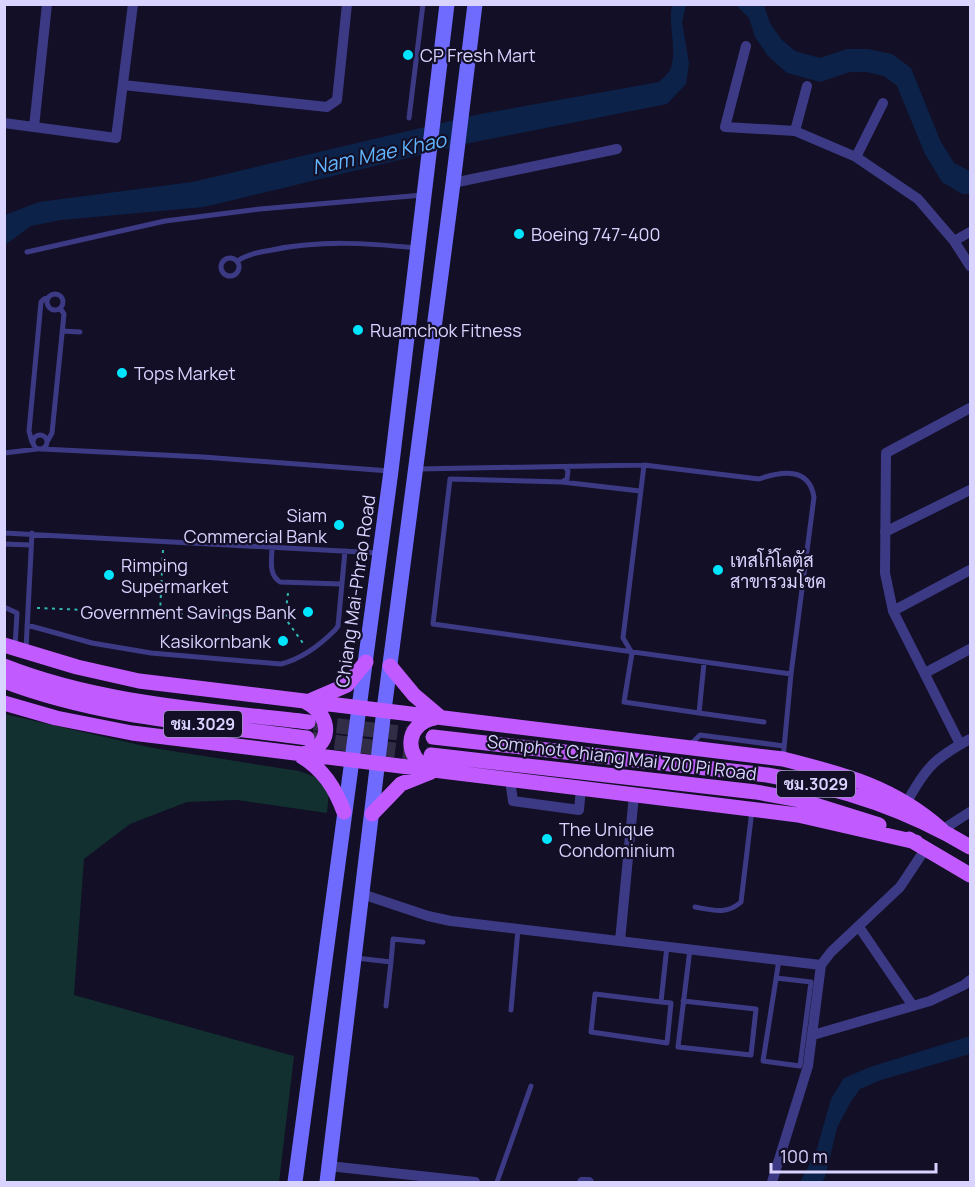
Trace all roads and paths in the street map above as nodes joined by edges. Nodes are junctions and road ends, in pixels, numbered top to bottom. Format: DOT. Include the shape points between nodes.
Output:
graph roads {
  1 [pos="47,4"];
  2 [pos="133,4"];
  3 [pos="347,4"];
  4 [pos="423,4"];
  5 [pos="447,4"];
  6 [pos="475,4"];
  7 [pos="746,46"];
  8 [pos="123,85"];
  9 [pos="807,86"];
  10 [pos="883,103"];
  11 [pos="409,118"];
  12 [pos="4,123"];
  13 [pos="34,127"];
  14 [pos="795,131"];
  15 [pos="617,149"];
  16 [pos="856,157"];
  17 [pos="454,176"];
  18 [pos="424,194"];
  19 [pos="970,232"];
  20 [pos="954,241"];
  21 [pos="418,248"];
  22 [pos="27,252"];
  23 [pos="237,261"];
  24 [pos="970,266"];
  25 [pos="48,298"];
  26 [pos="60,308"];
  27 [pos="62,331"];
  28 [pos="80,332"];
  29 [pos="970,408"];
  30 [pos="32,442"];
  31 [pos="47,442"];
  32 [pos="39,449"];
  33 [pos="4,453"];
  34 [pos="644,465"];
  35 [pos="565,466"];
  36 [pos="416,469"];
  37 [pos="391,471"];
  38 [pos="562,482"];
  39 [pos="970,490"];
  40 [pos="640,491"];
  41 [pos="885,532"];
  42 [pos="4,533"];
  43 [pos="32,533"];
  44 [pos="163,541"];
  45 [pos="4,544"];
  46 [pos="31,545"];
  47 [pos="272,547"];
  48 [pos="345,551"];
  49 [pos="380,553"];
  50 [pos="970,570"];
  51 [pos="341,584"];
  52 [pos="288,593"];
  53 [pos="4,607"];
  54 [pos="28,611"];
  55 [pos="893,611"];
  56 [pos="17,613"];
  57 [pos="160,613"];
  58 [pos="285,618"];
  59 [pos="27,625"];
  60 [pos="15,649"];
  61 [pos="970,649"];
  62 [pos="308,651"];
  63 [pos="632,653"];
  64 [pos="366,663"];
  65 [pos="704,663"];
  66 [pos="4,666"];
  67 [pos="390,666"];
  68 [pos="926,673"];
  69 [pos="791,674"];
  70 [pos="4,681"];
  71 [pos="306,702"];
  72 [pos="4,703"];
  73 [pos="360,708"];
  74 [pos="384,710"];
  75 [pos="699,713"];
  76 [pos="442,718"];
  77 [pos="308,722"];
  78 [pos="764,722"];
  79 [pos="433,737"];
  80 [pos="307,738"];
  81 [pos="970,738"];
  82 [pos="960,744"];
  83 [pos="783,752"];
  84 [pos="431,754"];
  85 [pos="300,755"];
  86 [pos="352,762"];
  87 [pos="378,764"];
  88 [pos="434,771"];
  89 [pos="510,780"];
  90 [pos="581,788"];
  91 [pos="634,795"];
  92 [pos="907,802"];
  93 [pos="752,809"];
  94 [pos="344,812"];
  95 [pos="970,812"];
  96 [pos="372,814"];
  97 [pos="942,830"];
  98 [pos="921,845"];
  99 [pos="970,847"];
  100 [pos="970,875"];
  101 [pos="362,894"];
  102 [pos="695,907"];
  103 [pos="859,927"];
  104 [pos="518,929"];
  105 [pos="620,941"];
  106 [pos="423,942"];
  107 [pos="667,946"];
  108 [pos="690,949"];
  109 [pos="354,957"];
  110 [pos="779,960"];
  111 [pos="391,962"];
  112 [pos="821,965"];
  113 [pos="776,978"];
  114 [pos="970,980"];
  115 [pos="683,1001"];
  116 [pos="661,1002"];
  117 [pos="386,1006"];
  118 [pos="913,1006"];
  119 [pos="511,1010"];
  120 [pos="813,1035"];
  121 [pos="531,1086"];
  122 [pos="329,1166"];
  123 [pos="295,1182"];
  124 [pos="327,1182"];
  125 [pos="476,1182"];
  126 [pos="497,1182"];
  127 [pos="582,1182"];
  128 [pos="589,1182"];
  129 [pos="772,1182"];
  1 -- 13 [label="street"];
  2 -- 8 [label="street"];
  3 -- 8 [label="street" via="337,100 327,107"];
  4 -- 11 [label="lane"];
  5 -- 18 [label="main road, Chiang Mai-Phrao Road"];
  6 -- 17 [label="main road"];
  7 -- 14 [label="street" via="725,127"];
  8 -- 13 [label="street" via="116,138"];
  9 -- 14 [label="street"];
  10 -- 16 [label="street"];
  12 -- 13 [label="street"];
  14 -- 16 [label="street"];
  15 -- 17 [label="street"];
  16 -- 20 [label="street" via="918,199"];
  17 -- 36 [label="main road"];
  18 -- 21 [label="main road, Chiang Mai-Phrao Road"];
  18 -- 22 [label="lane" via="165,221"];
  19 -- 20 [label="street"];
  20 -- 24 [label="street"];
  21 -- 23 [label="lane" via="337,242 301,244 247,255"];
  21 -- 37 [label="main road, Chiang Mai-Phrao Road"];
  25 -- 26 [label="lane" via="50,308"];
  25 -- 26 [label="lane" via="59,295 63,301"];
  25 -- 30 [label="lane" via="41,302 29,432"];
  26 -- 27 [label="lane" via="64,314"];
  27 -- 28 [label="lane"];
  27 -- 31 [label="lane"];
  29 -- 41 [label="street" via="886,453"];
  30 -- 31 [label="lane" via="39,435"];
  30 -- 32 [label="lane"];
  31 -- 32 [label="lane"];
  32 -- 33 [label="lane"];
  32 -- 37 [label="lane"];
  34 -- 35 [label="lane"];
  34 -- 40 [label="lane"];
  34 -- 69 [label="lane" via="759,479 785,474 801,476 810,484 814,497"];
  35 -- 36 [label="lane"];
  35 -- 38 [label="lane" via="567,479"];
  36 -- 67 [label="main road"];
  37 -- 49 [label="main road, Chiang Mai-Phrao Road"];
  38 -- 40 [label="lane"];
  38 -- 63 [label="lane" via="450,478 433,624"];
  39 -- 41 [label="street"];
  40 -- 63 [label="lane" via="622,639"];
  41 -- 55 [label="street" via="885,573"];
  42 -- 43 [label="lane"];
  43 -- 44 [label="lane"];
  43 -- 46 [label="lane"];
  44 -- 47 [label="lane"];
  44 -- 57 [label="path"];
  45 -- 46 [label="lane"];
  46 -- 54 [label="lane"];
  47 -- 48 [label="lane"];
  47 -- 51 [label="lane" via="271,570 280,582"];
  48 -- 49 [label="lane"];
  48 -- 51 [label="lane"];
  49 -- 64 [label="main road, Chiang Mai-Phrao Road"];
  50 -- 55 [label="street"];
  51 -- 62 [label="lane" via="338,626"];
  52 -- 58 [label="path"];
  53 -- 56 [label="lane"];
  54 -- 56 [label="lane"];
  54 -- 57 [label="path"];
  54 -- 59 [label="lane"];
  55 -- 68 [label="street"];
  56 -- 60 [label="lane"];
  57 -- 58 [label="path"];
  58 -- 62 [label="path"];
  59 -- 60 [label="lane"];
  59 -- 62 [label="lane" via="92,643 151,653 281,664"];
  60 -- 71 [label="main road" via="129,679"];
  61 -- 68 [label="street"];
  63 -- 65 [label="lane"];
  63 -- 75 [label="lane" via="624,702"];
  64 -- 71 [label="main road" via="347,685"];
  64 -- 73 [label="main road, Chiang Mai-Phrao Road"];
  65 -- 69 [label="lane"];
  65 -- 75 [label="lane"];
  66 -- 77 [label="main road, ชม.3029" via="66,686 137,701"];
  67 -- 74 [label="main road"];
  67 -- 76 [label="main road" via="414,695"];
  68 -- 82 [label="street"];
  69 -- 83 [label="lane"];
  70 -- 80 [label="main road, ชม.3029" via="99,709"];
  71 -- 73 [label="main road"];
  71 -- 85 [label="main road" via="320,712 325,736 316,749"];
  72 -- 85 [label="main road" via="97,728"];
  73 -- 74 [label="main road"];
  73 -- 86 [label="main road, Chiang Mai-Phrao Road"];
  74 -- 76 [label="main road"];
  74 -- 87 [label="main road"];
  75 -- 78 [label="lane"];
  76 -- 83 [label="main road" via="688,747"];
  76 -- 88 [label="main road" via="418,725 411,741 414,757"];
  79 -- 97 [label="main road, Somphot Chiang Mai 700 Pi Road / ชม.3029" via="787,778 856,795"];
  81 -- 82 [label="street"];
  82 -- 92 [label="street" via="934,761"];
  83 -- 92 [label="main road"];
  84 -- 98 [label="main road, Somphot Chiang Mai 700 Pi Road / ชม.3029" via="756,792 873,822"];
  85 -- 86 [label="main road"];
  85 -- 94 [label="main road" via="325,776 337,792"];
  86 -- 87 [label="main road"];
  86 -- 94 [label="main road, Chiang Mai-Phrao Road"];
  87 -- 88 [label="main road"];
  87 -- 96 [label="main road"];
  88 -- 89 [label="main road"];
  88 -- 96 [label="main road" via="401,784"];
  89 -- 90 [label="main road"];
  89 -- 90 [label="street" via="513,801 579,810"];
  90 -- 91 [label="main road"];
  91 -- 93 [label="main road"];
  91 -- 105 [label="street"];
  92 -- 97 [label="main road"];
  93 -- 98 [label="main road" via="835,822"];
  93 -- 102 [label="lane" via="741,902 722,911"];
  94 -- 123 [label="main road, Chiang Mai-Phrao Road"];
  95 -- 97 [label="street"];
  96 -- 101 [label="main road"];
  97 -- 99 [label="main road, Somphot Chiang Mai 700 Pi Road / ชม.3029"];
  98 -- 100 [label="main road, Somphot Chiang Mai 700 Pi Road / ชม.3029"];
  98 -- 103 [label="street" via="900,887"];
  101 -- 104 [label="street" via="439,918"];
  101 -- 109 [label="main road"];
  103 -- 112 [label="street"];
  103 -- 118 [label="street"];
  104 -- 105 [label="street"];
  104 -- 119 [label="lane"];
  105 -- 107 [label="street"];
  106 -- 111 [label="lane" via="393,939"];
  107 -- 108 [label="street"];
  107 -- 116 [label="lane"];
  108 -- 110 [label="street"];
  108 -- 115 [label="lane"];
  109 -- 111 [label="lane"];
  109 -- 122 [label="main road"];
  110 -- 112 [label="street"];
  110 -- 113 [label="lane"];
  111 -- 117 [label="lane"];
  112 -- 120 [label="street"];
  113 -- 113 [label="lane" via="763,1061 800,1066 811,982"];
  114 -- 118 [label="street"];
  115 -- 115 [label="lane" via="678,1047 751,1055 756,1009"];
  116 -- 116 [label="lane" via="671,1003 667,1043 591,1032 595,994"];
  118 -- 120 [label="street"];
  120 -- 129 [label="street" via="804,1083"];
  121 -- 126 [label="lane"];
  122 -- 124 [label="main road"];
  122 -- 125 [label="street"];
  127 -- 128 [label="street"];
}
